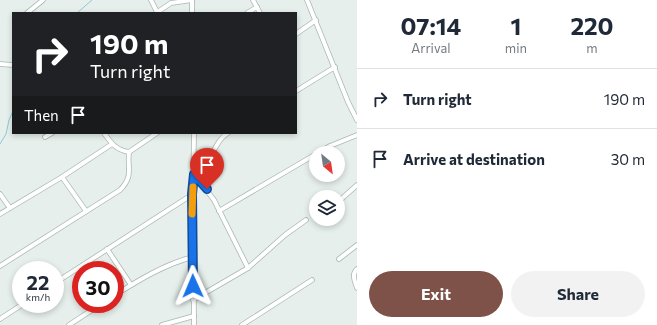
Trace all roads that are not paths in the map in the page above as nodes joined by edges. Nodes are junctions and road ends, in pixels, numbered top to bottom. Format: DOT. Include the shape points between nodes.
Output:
graph roads {
  1 [pos="43,0"];
  2 [pos="151,0"];
  3 [pos="192,0"];
  4 [pos="253,0"];
  5 [pos="307,0"];
  6 [pos="256,7"];
  7 [pos="28,12"];
  8 [pos="157,12"];
  9 [pos="158,12"];
  10 [pos="192,12"];
  11 [pos="248,12"];
  12 [pos="259,12"];
  13 [pos="316,20"];
  14 [pos="297,33"];
  15 [pos="0,64"];
  16 [pos="12,65"];
  17 [pos="335,67"];
  18 [pos="297,90"];
  19 [pos="357,120"];
  20 [pos="50,134"];
  21 [pos="105,134"];
  22 [pos="156,134"];
  23 [pos="194,134"];
  24 [pos="227,134"];
  25 [pos="357,135"];
  26 [pos="45,137"];
  27 [pos="112,144"];
  28 [pos="330,146"];
  29 [pos="129,152"];
  30 [pos="309,158"];
  31 [pos="194,167"];
  32 [pos="194,174"];
  33 [pos="62,177"];
  34 [pos="357,185"];
  35 [pos="0,194"];
  36 [pos="192,194"];
  37 [pos="345,196"];
  38 [pos="10,208"];
  39 [pos="219,211"];
  40 [pos="86,212"];
  41 [pos="0,214"];
  42 [pos="306,220"];
  43 [pos="357,245"];
  44 [pos="107,250"];
  45 [pos="192,257"];
  46 [pos="339,259"];
  47 [pos="0,266"];
  48 [pos="248,268"];
  49 [pos="357,269"];
  50 [pos="64,277"];
  51 [pos="312,280"];
  52 [pos="131,285"];
  53 [pos="357,288"];
  54 [pos="124,289"];
  55 [pos="193,300"];
  56 [pos="12,311"];
  57 [pos="89,313"];
  58 [pos="194,316"];
  59 [pos="0,319"];
  60 [pos="75,323"];
  61 [pos="69,325"];
  62 [pos="162,325"];
  63 [pos="194,325"];
  64 [pos="242,325"];
  1 -- 7 [label="street"];
  2 -- 8 [label="street"];
  3 -- 9 [label="street" via="171,3"];
  3 -- 10 [label="street"];
  4 -- 6 [label="street"];
  5 -- 13 [label="street"];
  6 -- 11 [label="street"];
  6 -- 12 [label="street"];
  13 -- 14 [label="street"];
  13 -- 17 [label="street"];
  15 -- 16 [label="street"];
  17 -- 18 [label="street"];
  17 -- 19 [label="street"];
  20 -- 26 [label="street"];
  21 -- 27 [label="street"];
  22 -- 29 [label="street"];
  23 -- 31 [label="street"];
  24 -- 31 [label="street" via="207,158"];
  25 -- 28 [label="street"];
  27 -- 29 [label="street"];
  27 -- 33 [label="street"];
  29 -- 40 [label="street" via="130,174 125,185"];
  30 -- 39 [label="street"];
  31 -- 32 [label="street"];
  32 -- 36 [label="street"];
  32 -- 39 [label="street" via="207,189"];
  33 -- 38 [label="street"];
  33 -- 40 [label="street"];
  34 -- 37 [label="street"];
  35 -- 38 [label="street"];
  36 -- 44 [label="street"];
  36 -- 45 [label="street"];
  38 -- 41 [label="street"];
  39 -- 48 [label="street"];
  40 -- 47 [label="street"];
  42 -- 48 [label="street" via="285,234"];
  43 -- 46 [label="street"];
  44 -- 50 [label="street"];
  44 -- 52 [label="street"];
  45 -- 52 [label="street" via="169,265"];
  45 -- 55 [label="street"];
  48 -- 55 [label="street"];
  49 -- 53 [label="street" via="353,276"];
  51 -- 64 [label="street"];
  52 -- 54 [label="street"];
  55 -- 58 [label="street"];
  56 -- 59 [label="street"];
  57 -- 60 [label="street"];
  58 -- 62 [label="street"];
  58 -- 63 [label="street"];
  60 -- 61 [label="street"];
}
